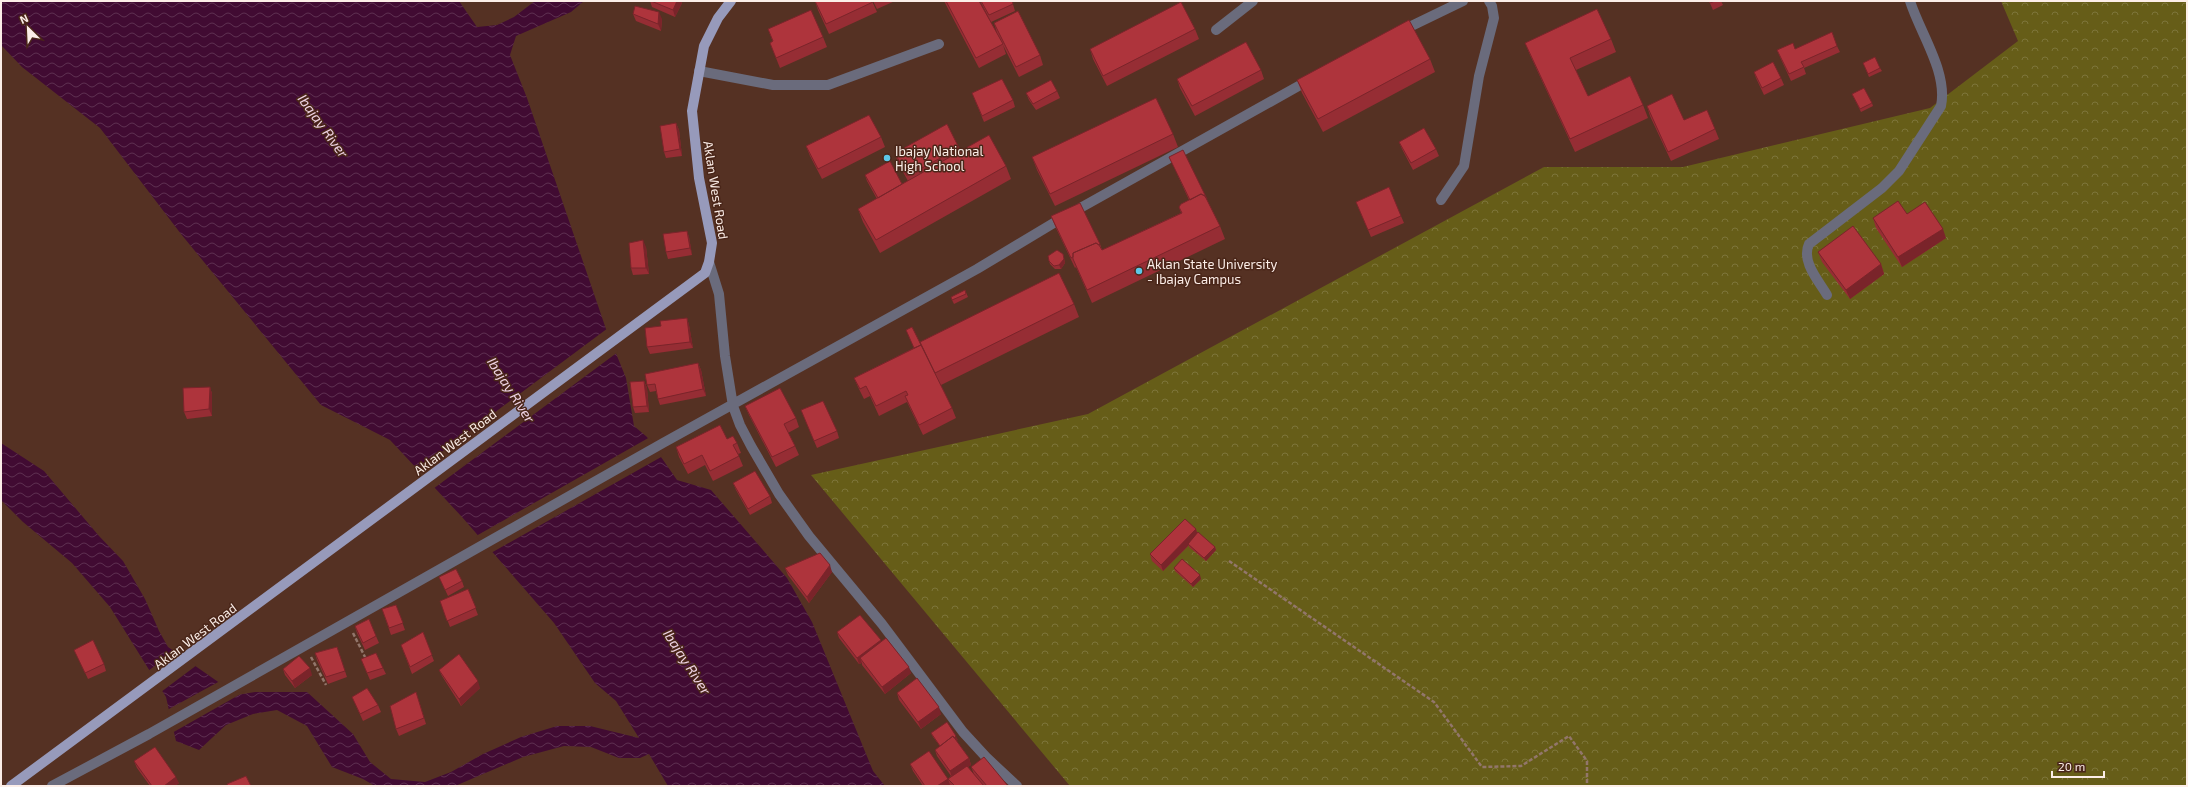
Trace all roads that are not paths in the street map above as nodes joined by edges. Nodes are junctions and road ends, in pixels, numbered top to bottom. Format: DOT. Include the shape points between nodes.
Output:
graph roads {
  1 [pos="731,1"];
  2 [pos="1253,1"];
  3 [pos="1463,1"];
  4 [pos="1489,1"];
  5 [pos="1910,1"];
  6 [pos="1216,30"];
  7 [pos="1394,35"];
  8 [pos="938,44"];
  9 [pos="699,71"];
  10 [pos="1318,75"];
  11 [pos="1442,200"];
  12 [pos="709,262"];
  13 [pos="1827,295"];
  14 [pos="733,406"];
  15 [pos="11,786"];
  16 [pos="52,786"];
  17 [pos="1017,786"];
  1 -- 9 [label="main road, Aklan West Road" via="709,33"];
  2 -- 6 [label="street"];
  3 -- 7 [label="street"];
  4 -- 11 [label="street" via="1494,18 1479,76 1464,166"];
  5 -- 13 [label="street" via="1934,57 1943,96 1941,106 1899,171 1882,188 1810,244 1806,251 1807,260"];
  8 -- 9 [label="street" via="828,85 773,86"];
  9 -- 12 [label="main road, Aklan West Road" via="692,111 699,178 712,243"];
  10 -- 14 [label="street"];
  12 -- 14 [label="street" via="719,294"];
  12 -- 15 [label="main road, Aklan West Road" via="705,273"];
  14 -- 16 [label="street"];
  14 -- 17 [label="street" via="751,446 809,536 882,624 963,732"];
}
